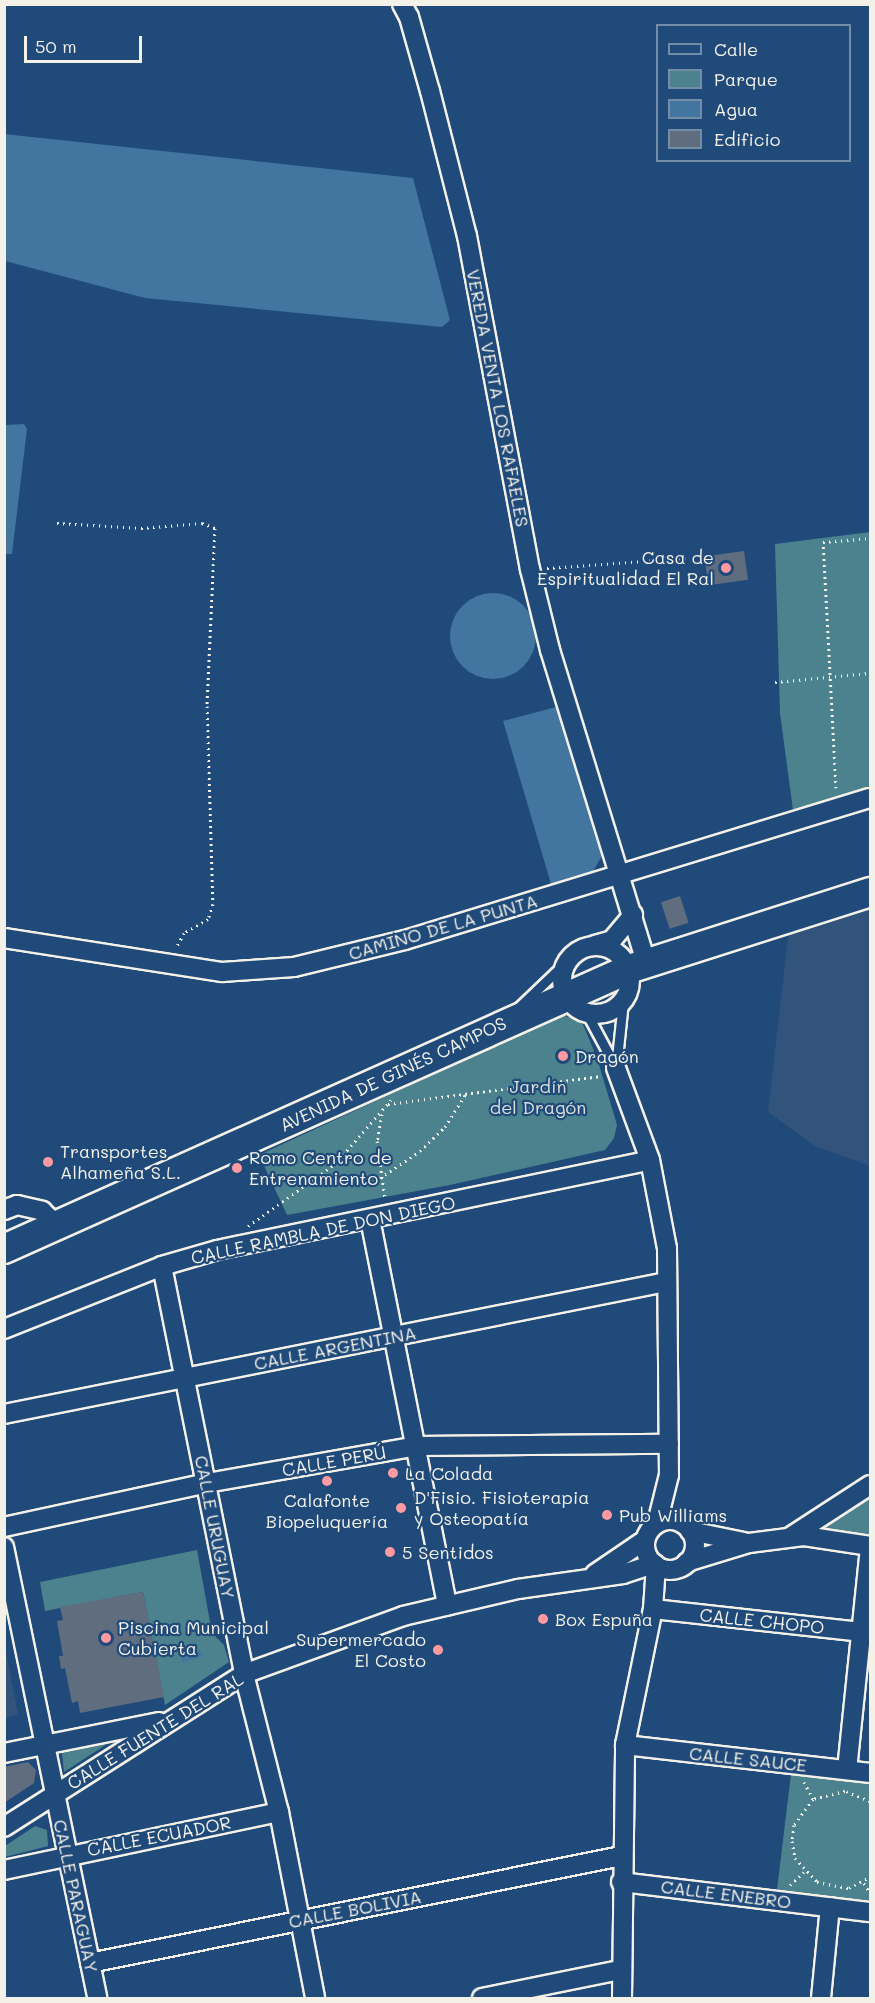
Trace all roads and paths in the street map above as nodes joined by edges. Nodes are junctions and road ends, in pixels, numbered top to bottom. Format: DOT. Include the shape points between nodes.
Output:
graph roads {
  1 [pos="402,4"];
  2 [pos="57,523"];
  3 [pos="870,538"];
  4 [pos="686,558"];
  5 [pos="530,569"];
  6 [pos="870,673"];
  7 [pos="830,676"];
  8 [pos="775,682"];
  9 [pos="836,788"];
  10 [pos="870,798"];
  11 [pos="621,875"];
  12 [pos="870,892"];
  13 [pos="633,915"];
  14 [pos="4,938"];
  15 [pos="596,945"];
  16 [pos="565,963"];
  17 [pos="174,964"];
  18 [pos="637,966"];
  19 [pos="623,1001"];
  20 [pos="575,1004"];
  21 [pos="499,1025"];
  22 [pos="616,1071"];
  23 [pos="467,1092"];
  24 [pos="394,1096"];
  25 [pos="388,1104"];
  26 [pos="382,1113"];
  27 [pos="650,1160"];
  28 [pos="380,1178"];
  29 [pos="4,1210"];
  30 [pos="390,1215"];
  31 [pos="370,1219"];
  32 [pos="58,1226"];
  33 [pos="243,1230"];
  34 [pos="4,1250"];
  35 [pos="162,1266"];
  36 [pos="666,1282"];
  37 [pos="4,1329"];
  38 [pos="393,1337"];
  39 [pos="186,1378"];
  40 [pos="4,1414"];
  41 [pos="669,1444"];
  42 [pos="417,1446"];
  43 [pos="669,1475"];
  44 [pos="207,1483"];
  45 [pos="870,1485"];
  46 [pos="657,1523"];
  47 [pos="4,1527"];
  48 [pos="688,1529"];
  49 [pos="788,1538"];
  50 [pos="645,1540"];
  51 [pos="749,1543"];
  52 [pos="870,1546"];
  53 [pos="4,1547"];
  54 [pos="655,1564"];
  55 [pos="684,1564"];
  56 [pos="623,1574"];
  57 [pos="590,1576"];
  58 [pos="447,1605"];
  59 [pos="653,1606"];
  60 [pos="866,1632"];
  61 [pos="244,1674"];
  62 [pos="170,1720"];
  63 [pos="47,1745"];
  64 [pos="625,1745"];
  65 [pos="4,1753"];
  66 [pos="847,1770"];
  67 [pos="870,1773"];
  68 [pos="55,1794"];
  69 [pos="870,1801"];
  70 [pos="279,1812"];
  71 [pos="4,1827"];
  72 [pos="66,1855"];
  73 [pos="621,1856"];
  74 [pos="4,1869"];
  75 [pos="870,1877"];
  76 [pos="621,1882"];
  77 [pos="864,1883"];
  78 [pos="870,1893"];
  79 [pos="830,1907"];
  80 [pos="870,1911"];
  81 [pos="299,1920"];
  82 [pos="90,1964"];
  83 [pos="620,1970"];
  84 [pos="97,1998"];
  85 [pos="315,1998"];
  86 [pos="482,1998"];
  87 [pos="622,1998"];
  88 [pos="821,1998"];
  1 -- 5 [label="street, VEREDA VENTA LOS RAFAELES" via="415,38 467,236"];
  2 -- 17 [label="path" via="141,528 202,523 215,528 207,706 213,904 208,919 178,940"];
  3 -- 7 [label="path" via="823,542"];
  4 -- 5 [label="path"];
  5 -- 11 [label="street, VEREDA VENTA LOS RAFAELES" via="550,650"];
  6 -- 7 [label="path"];
  7 -- 8 [label="path"];
  7 -- 9 [label="path"];
  10 -- 11 [label="street, CAMINO DE LA PUNTA"];
  11 -- 13 [label="street, VEREDA VENTA LOS RAFAELES"];
  11 -- 17 [label="street, CAMINO DE LA PUNTA" via="405,940 294,967 222,972"];
  12 -- 18 [label="main road, AVENIDA DE GINÉS CAMPOS"];
  13 -- 15 [label="street" via="612,940"];
  13 -- 18 [label="street, VEREDA VENTA LOS RAFAELES"];
  14 -- 17 [label="street, CAMINO DE LA PUNTA"];
  15 -- 16 [label="street" via="573,954"];
  15 -- 18 [label="street" via="616,951"];
  16 -- 20 [label="street" via="562,975"];
  16 -- 21 [label="lane"];
  18 -- 19 [label="street"];
  18 -- 20 [label="main road, AVENIDA DE GINÉS CAMPOS"];
  19 -- 20 [label="street" via="604,1013"];
  19 -- 22 [label="lane"];
  20 -- 21 [label="main road, AVENIDA DE GINÉS CAMPOS"];
  20 -- 22 [label="lane"];
  21 -- 32 [label="main road, AVENIDA DE GINÉS CAMPOS"];
  22 -- 23 [label="path"];
  22 -- 27 [label="street"];
  23 -- 25 [label="path"];
  23 -- 28 [label="path" via="445,1127 420,1151"];
  24 -- 25 [label="path"];
  25 -- 26 [label="path"];
  26 -- 28 [label="path" via="376,1141"];
  26 -- 33 [label="path" via="334,1164"];
  27 -- 30 [label="street, CALLE RAMBLA DE DON DIEGO"];
  27 -- 36 [label="street" via="667,1248"];
  28 -- 30 [label="path"];
  29 -- 32 [label="street" via="17,1205 42,1211"];
  30 -- 31 [label="street, CALLE RAMBLA DE DON DIEGO"];
  31 -- 35 [label="street, CALLE RAMBLA DE DON DIEGO" via="217,1250"];
  31 -- 38 [label="street"];
  32 -- 34 [label="main road, AVENIDA DE GINÉS CAMPOS"];
  35 -- 37 [label="street, CALLE RAMBLA DE DON DIEGO"];
  35 -- 39 [label="street, CALLE URUGUAY"];
  36 -- 38 [label="street, CALLE ARGENTINA"];
  36 -- 41 [label="street"];
  38 -- 39 [label="street, CALLE ARGENTINA"];
  38 -- 42 [label="street"];
  39 -- 40 [label="street, CALLE ARGENTINA"];
  39 -- 44 [label="street, CALLE URUGUAY"];
  41 -- 42 [label="street, CALLE PERÚ"];
  41 -- 43 [label="street"];
  42 -- 44 [label="street, CALLE PERÚ"];
  42 -- 58 [label="street"];
  43 -- 46 [label="street"];
  43 -- 48 [label="street"];
  44 -- 47 [label="street, CALLE PERÚ"];
  44 -- 61 [label="street, CALLE URUGUAY"];
  45 -- 49 [label="street"];
  46 -- 48 [label="street" via="676,1521"];
  46 -- 50 [label="street"];
  48 -- 51 [label="street"];
  48 -- 55 [label="street" via="694,1545"];
  49 -- 51 [label="street"];
  49 -- 52 [label="street" via="818,1537"];
  50 -- 54 [label="street" via="647,1554"];
  50 -- 57 [label="street, CALLE FUENTE DEL RAL"];
  51 -- 55 [label="street"];
  52 -- 60 [label="street"];
  53 -- 63 [label="street, CALLE PARAGUAY"];
  54 -- 55 [label="street" via="666,1569"];
  54 -- 56 [label="street, CALLE FUENTE DEL RAL"];
  54 -- 59 [label="street"];
  55 -- 59 [label="street"];
  56 -- 57 [label="street, CALLE FUENTE DEL RAL"];
  56 -- 59 [label="street" via="639,1582"];
  57 -- 58 [label="street, CALLE FUENTE DEL RAL"];
  58 -- 61 [label="street, CALLE FUENTE DEL RAL" via="403,1616"];
  59 -- 60 [label="street, CALLE CHOPO"];
  59 -- 64 [label="street"];
  60 -- 66 [label="street"];
  61 -- 62 [label="street, CALLE FUENTE DEL RAL"];
  61 -- 70 [label="street, CALLE URUGUAY"];
  62 -- 63 [label="street"];
  62 -- 68 [label="street, CALLE FUENTE DEL RAL"];
  63 -- 65 [label="street"];
  63 -- 68 [label="street, CALLE PARAGUAY"];
  64 -- 66 [label="street, CALLE SAUCE"];
  64 -- 73 [label="street"];
  66 -- 67 [label="street, CALLE SAUCE"];
  68 -- 71 [label="street, CALLE FUENTE DEL RAL"];
  68 -- 72 [label="street, CALLE PARAGUAY"];
  69 -- 77 [label="path" via="845,1791 813,1799 797,1818 792,1841 795,1858 817,1882 833,1888"];
  70 -- 72 [label="street, CALLE ECUADOR"];
  70 -- 81 [label="street, CALLE URUGUAY"];
  72 -- 74 [label="street, CALLE ECUADOR"];
  72 -- 82 [label="street, CALLE PARAGUAY"];
  73 -- 76 [label="street"];
  73 -- 81 [label="street, CALLE BOLIVIA"];
  75 -- 77 [label="path"];
  76 -- 79 [label="street, CALLE ENEBRO"];
  76 -- 83 [label="street"];
  77 -- 78 [label="path"];
  79 -- 80 [label="street, CALLE ENEBRO"];
  79 -- 88 [label="street"];
  81 -- 82 [label="street, CALLE BOLIVIA"];
  81 -- 85 [label="street, CALLE URUGUAY"];
  82 -- 84 [label="street, CALLE PARAGUAY"];
  83 -- 86 [label="street"];
  83 -- 87 [label="street"];
}
